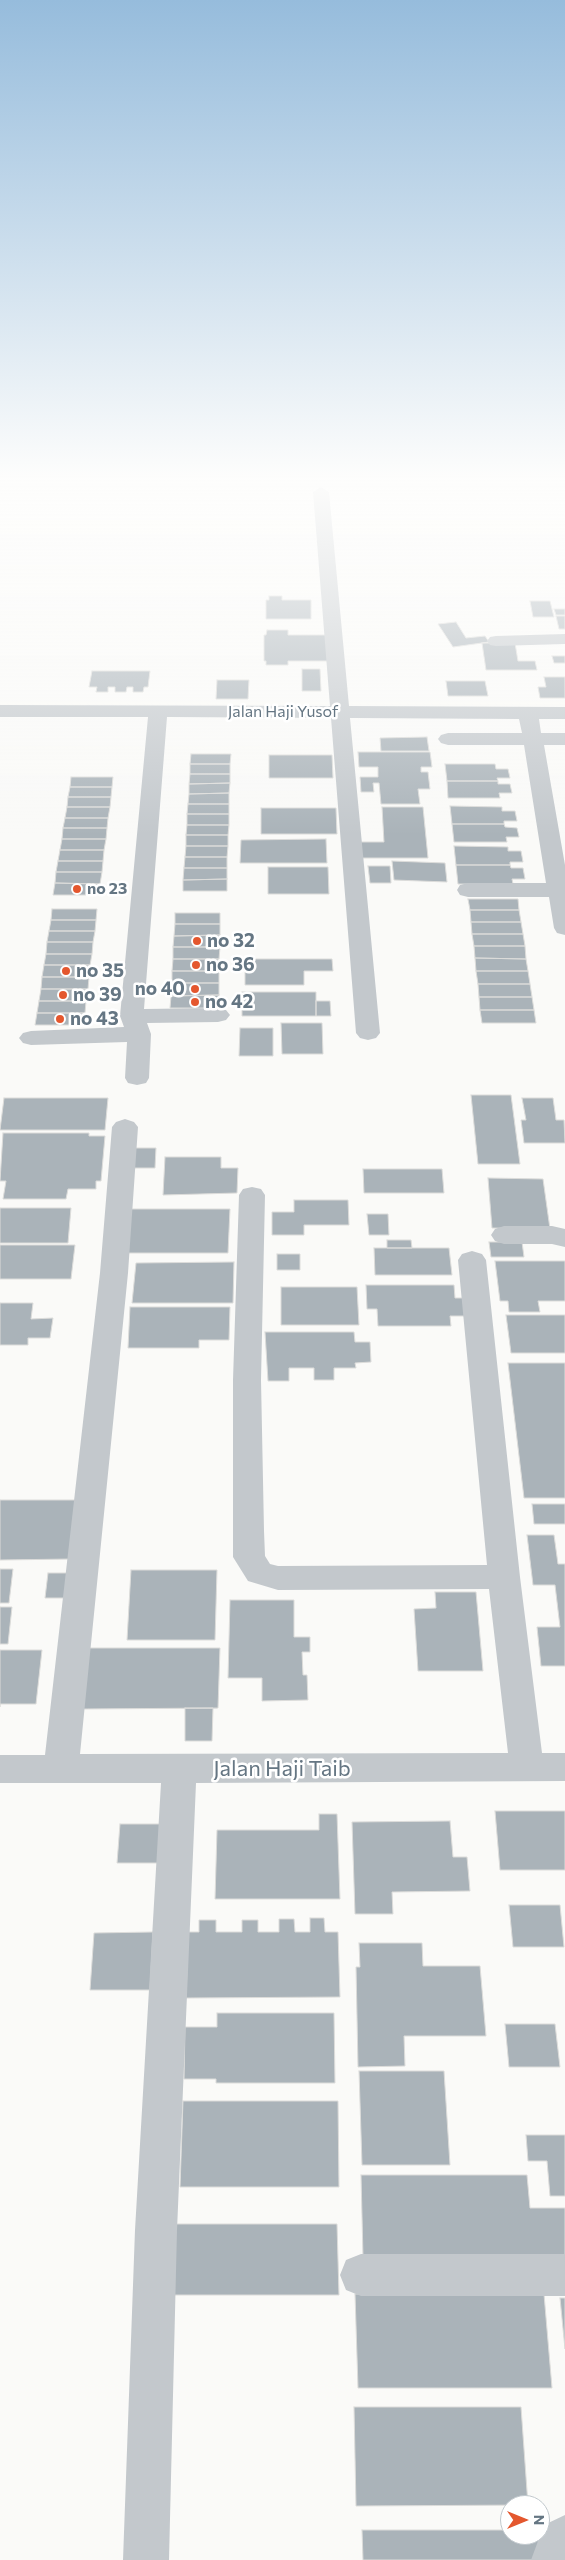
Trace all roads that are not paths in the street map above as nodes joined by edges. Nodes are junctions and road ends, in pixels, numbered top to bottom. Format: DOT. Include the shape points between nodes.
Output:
graph roads {
  1 [pos="330,595"];
  2 [pos="565,639"];
  3 [pos="496,641"];
  4 [pos="0,711"];
  5 [pos="158,711"];
  6 [pos="341,712"];
  7 [pos="528,712"];
  8 [pos="565,712"];
  9 [pos="448,739"];
  10 [pos="534,739"];
  11 [pos="565,739"];
  12 [pos="468,890"];
  13 [pos="558,890"];
  14 [pos="565,928"];
  15 [pos="218,1014"];
  16 [pos="136,1025"];
  17 [pos="368,1033"];
  18 [pos="31,1038"];
  19 [pos="137,1078"];
  20 [pos="125,1127"];
  21 [pos="252,1195"];
  22 [pos="504,1235"];
  23 [pos="565,1238"];
  24 [pos="472,1260"];
  25 [pos="504,1577"];
  26 [pos="61,1767"];
  27 [pos="527,1768"];
  28 [pos="565,1768"];
  29 [pos="0,1769"];
  30 [pos="179,1770"];
  31 [pos="361,2275"];
  32 [pos="565,2275"];
  33 [pos="565,2538"];
  34 [pos="146,2560"];
  35 [pos="554,2560"];
  1 -- 6 [label="street"];
  2 -- 3 [label="street"];
  4 -- 5 [label="street, Jalan Haji Yusof"];
  5 -- 6 [label="street, Jalan Haji Yusof"];
  5 -- 16 [label="street"];
  6 -- 7 [label="street, Jalan Haji Yusof"];
  6 -- 17 [label="street"];
  7 -- 8 [label="street, Jalan Haji Yusof"];
  7 -- 10 [label="street"];
  9 -- 10 [label="street"];
  10 -- 11 [label="street"];
  10 -- 13 [label="street"];
  12 -- 13 [label="street"];
  13 -- 14 [label="street"];
  15 -- 16 [label="street"];
  16 -- 18 [label="street"];
  16 -- 19 [label="street"];
  20 -- 26 [label="street" via="114,1273"];
  21 -- 25 [label="street" via="247,1380 248,1531 249,1557 259,1573 278,1578"];
  22 -- 23 [label="street"];
  24 -- 25 [label="street"];
  25 -- 27 [label="street"];
  26 -- 29 [label="street, Jalan Haji Taib"];
  26 -- 30 [label="street, Jalan Haji Taib"];
  27 -- 28 [label="street, Jalan Haji Taib"];
  27 -- 30 [label="street, Jalan Haji Taib"];
  30 -- 34 [label="street" via="156,2230"];
  31 -- 32 [label="street"];
  33 -- 35 [label="street" via="560,2542"];
}
